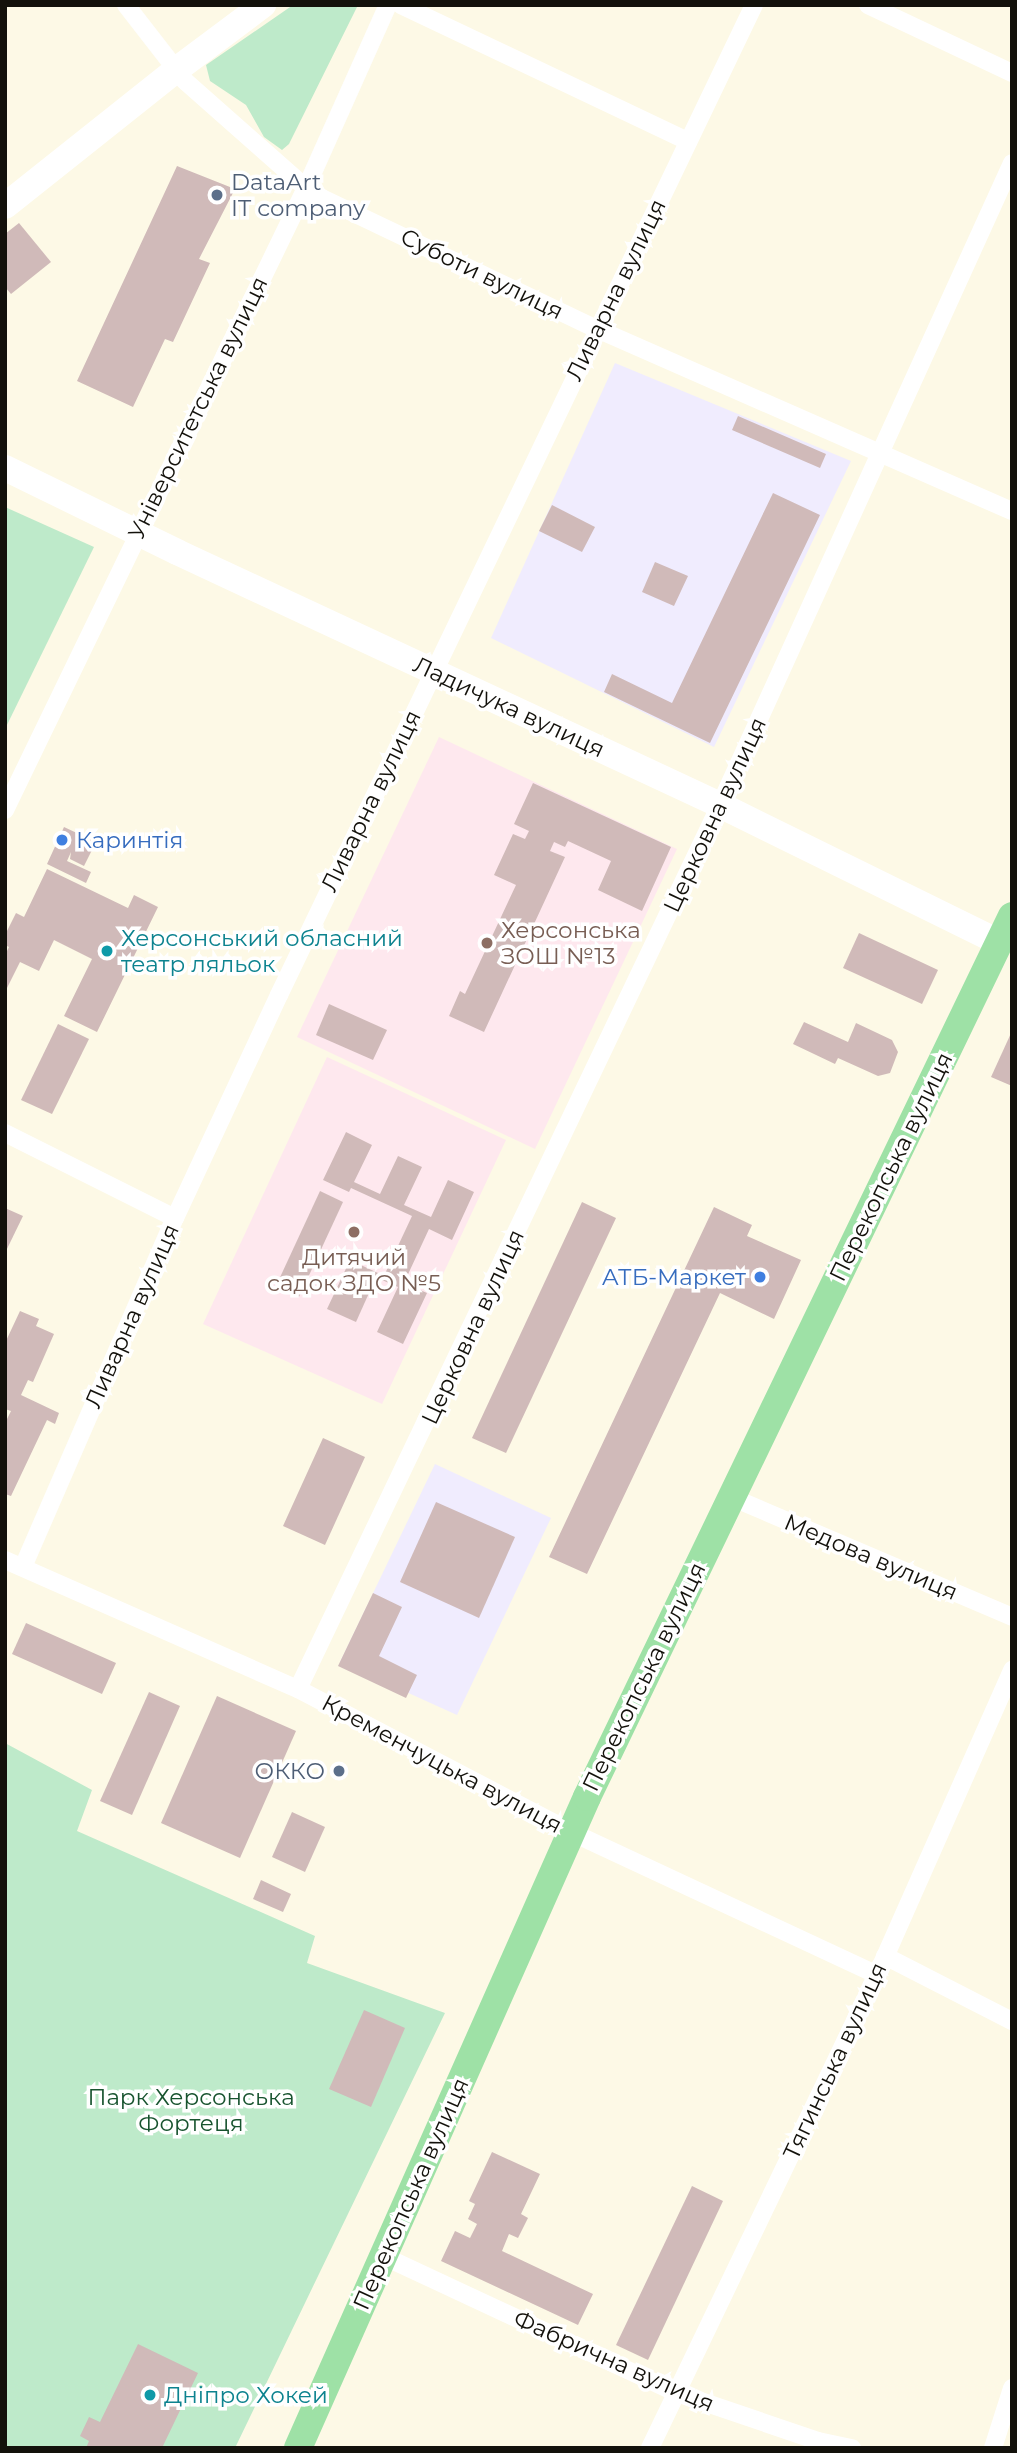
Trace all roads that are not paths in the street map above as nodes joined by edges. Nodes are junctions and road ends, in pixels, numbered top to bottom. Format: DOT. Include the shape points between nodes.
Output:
graph roads {
  1 [pos="126,5"];
  2 [pos="263,5"];
  3 [pos="388,5"];
  4 [pos="401,5"];
  5 [pos="754,5"];
  6 [pos="868,5"];
  7 [pos="176,70"];
  8 [pos="1012,73"];
  9 [pos="688,141"];
  10 [pos="1012,163"];
  11 [pos="306,188"];
  12 [pos="5,206"];
  13 [pos="597,329"];
  14 [pos="878,454"];
  15 [pos="5,468"];
  16 [pos="1012,510"];
  17 [pos="137,533"];
  18 [pos="433,671"];
  19 [pos="720,805"];
  20 [pos="5,810"];
  21 [pos="1012,916"];
  22 [pos="1006,945"];
  23 [pos="5,1133"];
  24 [pos="175,1218"];
  25 [pos="731,1497"];
  26 [pos="5,1560"];
  27 [pos="23,1567"];
  28 [pos="1012,1617"];
  29 [pos="1012,1670"];
  30 [pos="298,1689"];
  31 [pos="571,1832"];
  32 [pos="885,1956"];
  33 [pos="877,1975"];
  34 [pos="1012,2021"];
  35 [pos="383,2256"];
  36 [pos="1012,2388"];
  37 [pos="677,2393"];
  38 [pos="298,2448"];
  39 [pos="650,2448"];
  40 [pos="852,2448"];
  41 [pos="993,2448"];
  1 -- 7 [label="street, Суботи вулиця"];
  2 -- 7 [label="street"];
  3 -- 11 [label="street, Університетська вулиця"];
  4 -- 9 [label="street"];
  5 -- 9 [label="street, Ливарна вулиця"];
  6 -- 8 [label="street"];
  7 -- 11 [label="street, Суботи вулиця"];
  7 -- 12 [label="street"];
  9 -- 13 [label="street, Ливарна вулиця"];
  10 -- 14 [label="street, Церковна вулиця"];
  11 -- 13 [label="street, Суботи вулиця"];
  11 -- 17 [label="street, Університетська вулиця"];
  13 -- 14 [label="street, Суботи вулиця"];
  13 -- 18 [label="street, Ливарна вулиця"];
  14 -- 16 [label="street, Суботи вулиця"];
  14 -- 19 [label="street, Церковна вулиця"];
  15 -- 17 [label="street, Ладичука вулиця"];
  17 -- 18 [label="street, Ладичука вулиця"];
  17 -- 20 [label="street, Університетська вулиця"];
  18 -- 19 [label="street, Ладичука вулиця"];
  18 -- 24 [label="street, Ливарна вулиця"];
  19 -- 22 [label="street, Ладичука вулиця"];
  19 -- 30 [label="street, Церковна вулиця"];
  21 -- 22 [label="main road, Перекопська вулиця"];
  22 -- 25 [label="main road, Перекопська вулиця"];
  23 -- 24 [label="street"];
  24 -- 27 [label="street, Ливарна вулиця"];
  25 -- 28 [label="street, Медова вулиця"];
  25 -- 31 [label="main road, Перекопська вулиця"];
  26 -- 27 [label="street, Кременчуцька вулиця"];
  27 -- 30 [label="street, Кременчуцька вулиця"];
  29 -- 32 [label="street, Тягинська вулиця"];
  30 -- 31 [label="street, Кременчуцька вулиця"];
  31 -- 33 [label="street, Кременчуцька вулиця"];
  31 -- 35 [label="main road, Перекопська вулиця"];
  32 -- 33 [label="street, Тягинська вулиця"];
  32 -- 34 [label="street"];
  33 -- 37 [label="street, Тягинська вулиця"];
  35 -- 37 [label="street, Фабрична вулиця"];
  35 -- 38 [label="main road, Перекопська вулиця"];
  36 -- 41 [label="street"];
  37 -- 39 [label="street, Тягинська вулиця"];
  37 -- 40 [label="street, Фабрична вулиця" via="818,2441"];
}
